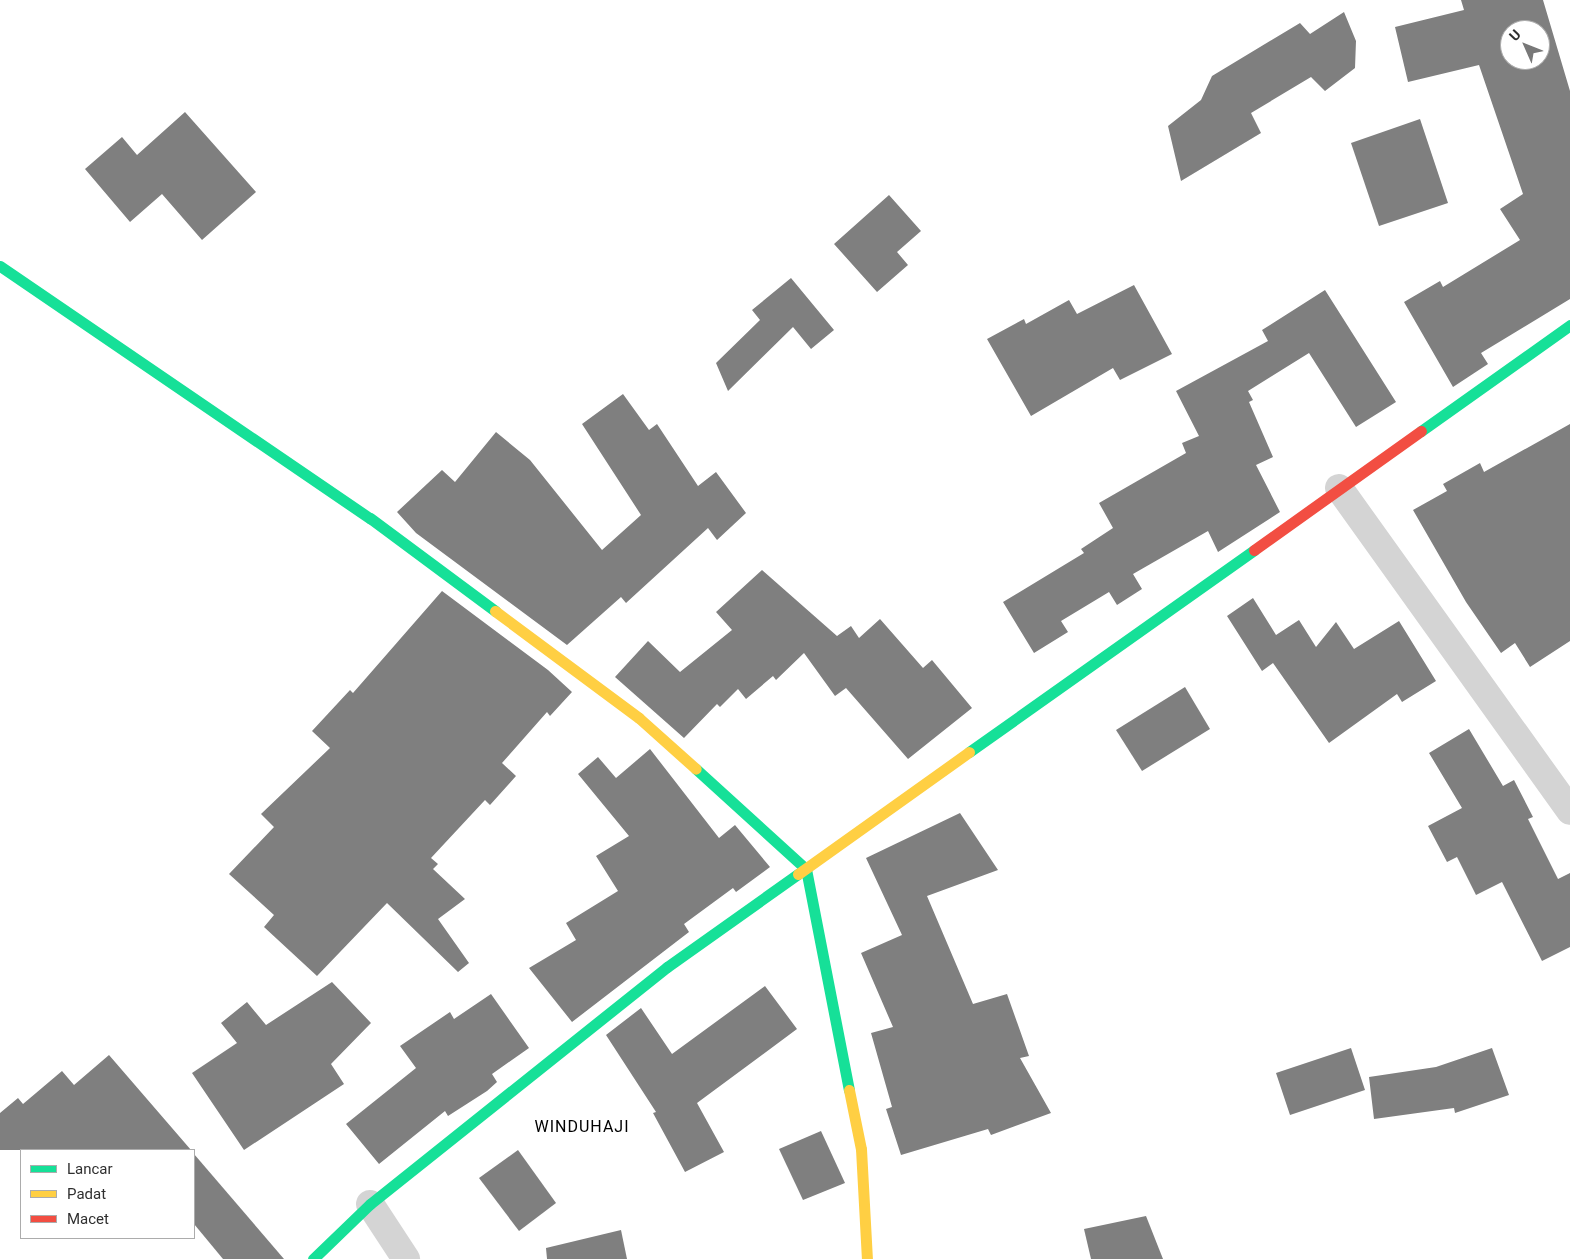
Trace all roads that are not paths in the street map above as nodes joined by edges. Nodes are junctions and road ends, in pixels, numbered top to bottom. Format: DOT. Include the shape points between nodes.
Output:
graph roads {
  1 [pos="0,266"];
  2 [pos="1570,325"];
  3 [pos="1338,488"];
  4 [pos="1570,811"];
  5 [pos="806,869"];
  6 [pos="370,1204"];
  7 [pos="313,1259"];
  8 [pos="406,1259"];
  9 [pos="866,1259"];
  1 -- 5 [label="street" via="370,518 624,706"];
  2 -- 3 [label="street"];
  3 -- 4 [label="street"];
  3 -- 5 [label="street"];
  5 -- 6 [label="street" via="667,967"];
  5 -- 9 [label="street" via="861,1149"];
  6 -- 7 [label="street"];
  6 -- 8 [label="street"];
}
